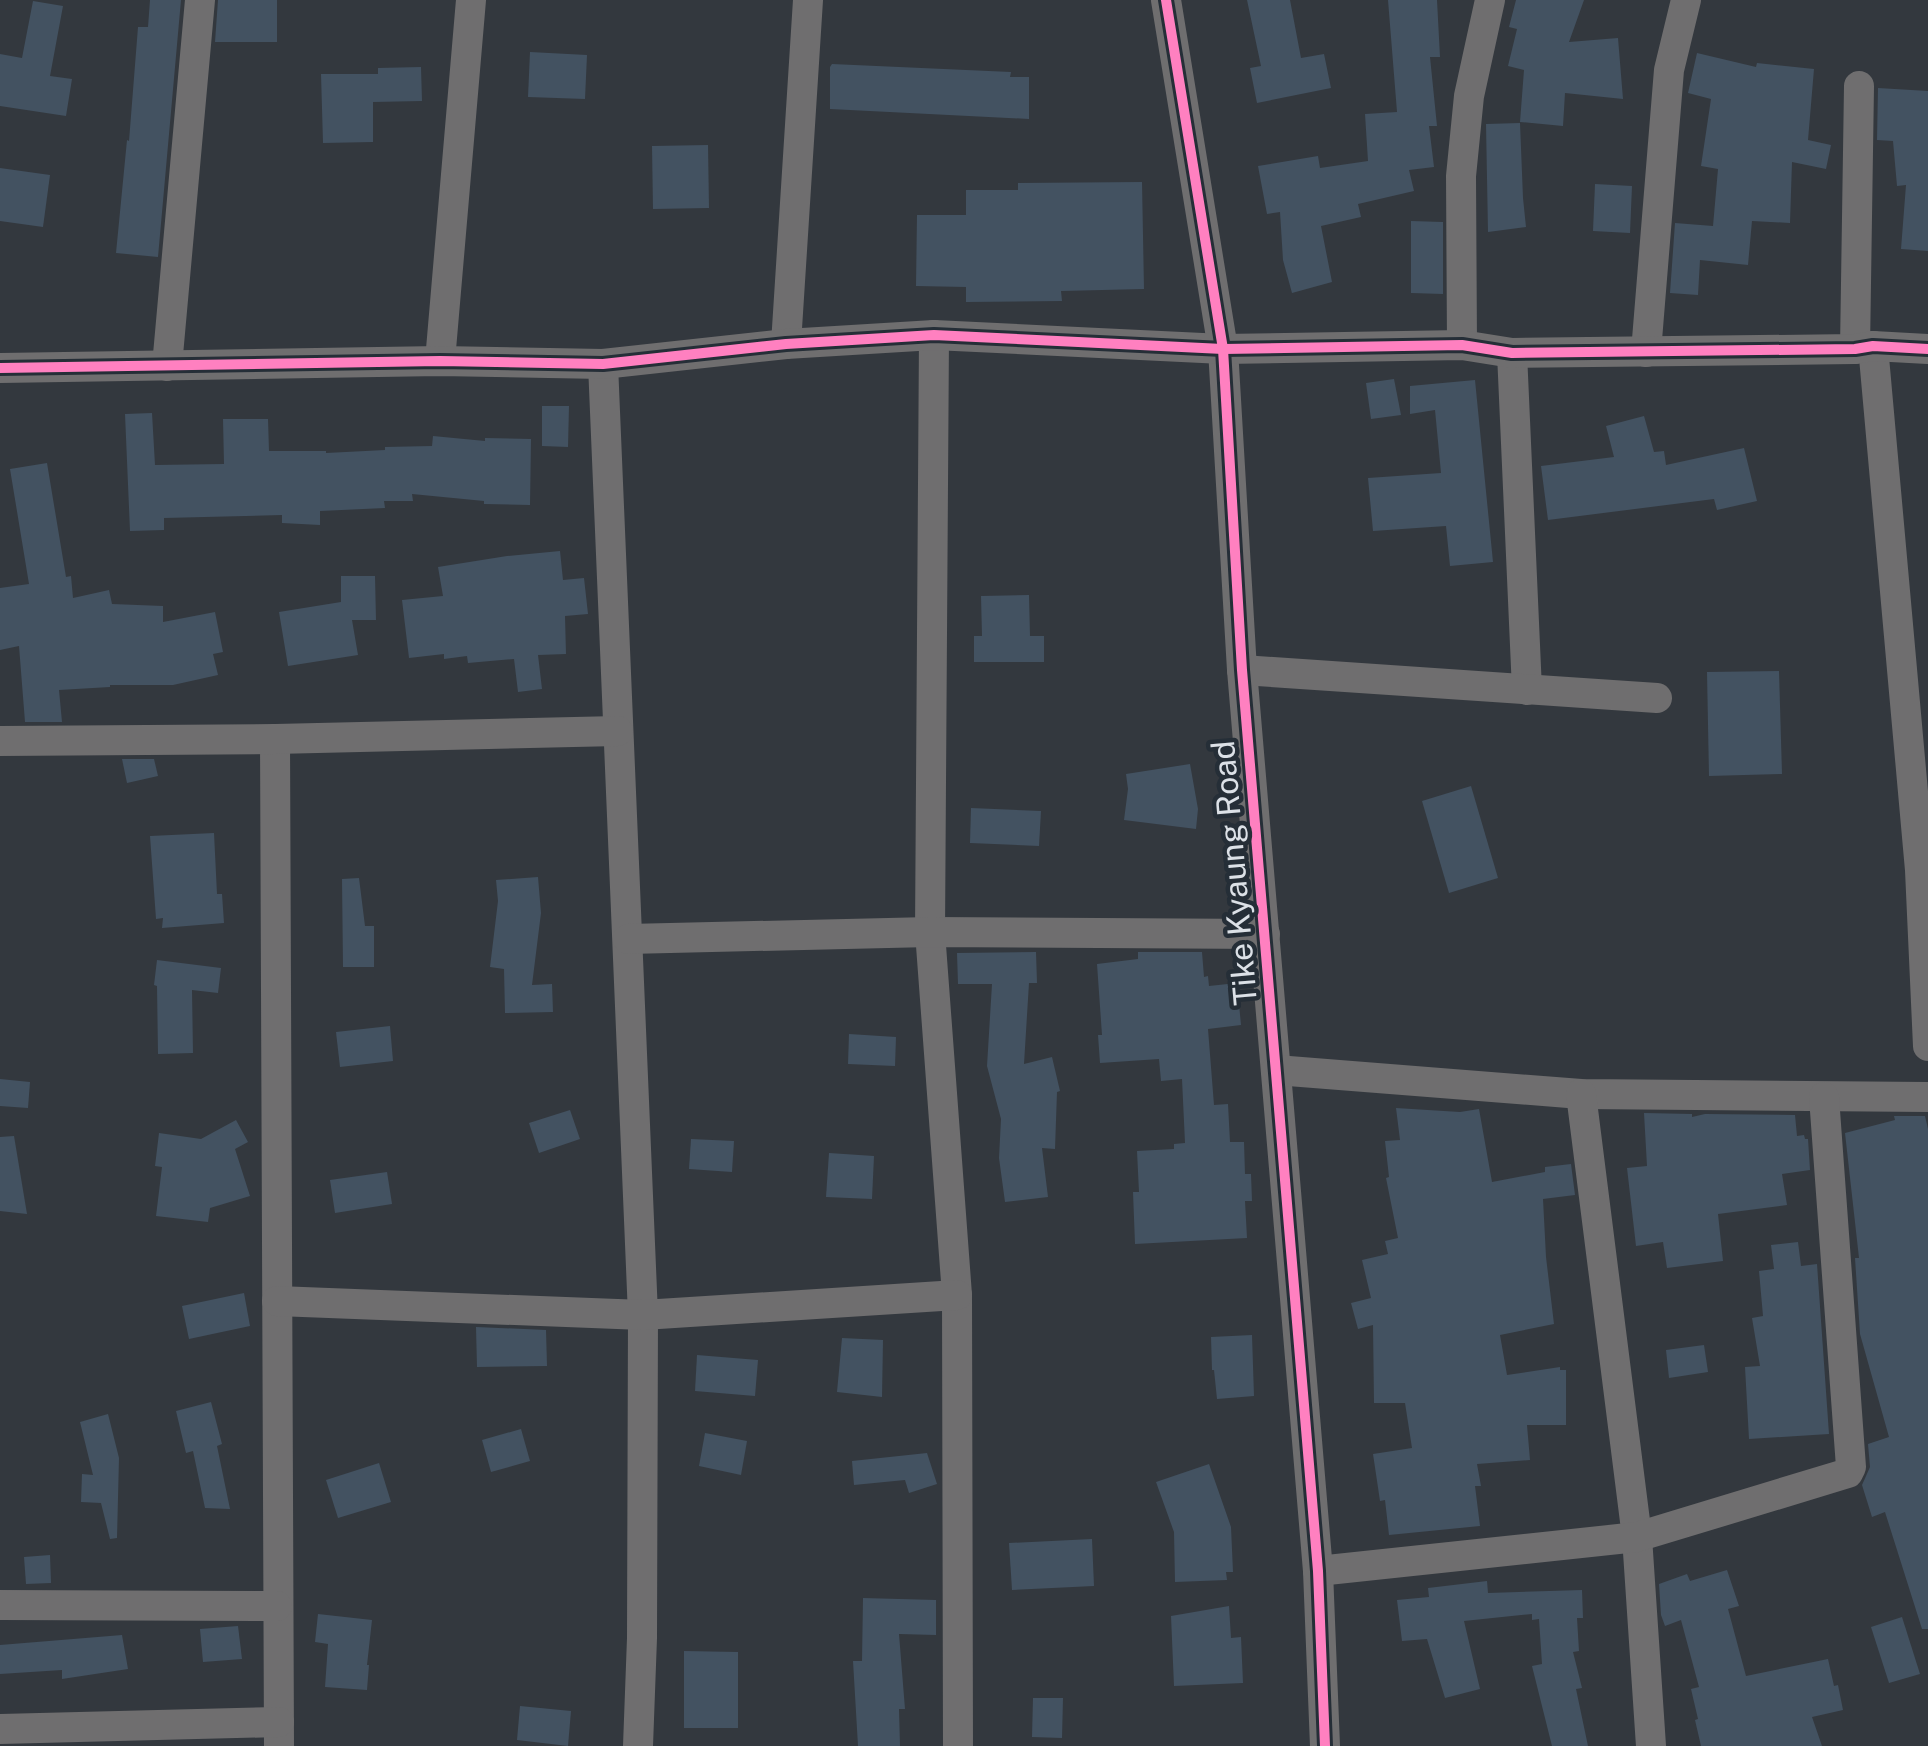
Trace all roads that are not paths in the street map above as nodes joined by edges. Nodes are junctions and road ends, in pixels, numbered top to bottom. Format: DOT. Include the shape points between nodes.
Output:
graph roads {
  1 [pos="200,0"];
  2 [pos="470,0"];
  3 [pos="808,0"];
  4 [pos="1166,0"];
  5 [pos="1490,0"];
  6 [pos="1686,0"];
  7 [pos="1860,86"];
  8 [pos="934,336"];
  9 [pos="786,344"];
  10 [pos="1462,345"];
  11 [pos="1864,348"];
  12 [pos="1224,349"];
  13 [pos="1928,349"];
  14 [pos="1646,352"];
  15 [pos="1512,353"];
  16 [pos="440,361"];
  17 [pos="603,364"];
  18 [pos="166,366"];
  19 [pos="0,368"];
  20 [pos="1913,629"];
  21 [pos="1242,670"];
  22 [pos="1527,690"];
  23 [pos="1658,698"];
  24 [pos="618,731"];
  25 [pos="275,739"];
  26 [pos="0,741"];
  27 [pos="1924,870"];
  28 [pos="930,932"];
  29 [pos="1266,934"];
  30 [pos="628,939"];
  31 [pos="1928,1046"];
  32 [pos="1276,1070"];
  33 [pos="1581,1094"];
  34 [pos="1824,1097"];
  35 [pos="1928,1097"];
  36 [pos="957,1295"];
  37 [pos="276,1302"];
  38 [pos="643,1315"];
  39 [pos="1636,1537"];
  40 [pos="1318,1571"];
  41 [pos="0,1606"];
  42 [pos="277,1606"];
  43 [pos="0,1730"];
  44 [pos="279,1734"];
  45 [pos="638,1746"];
  46 [pos="958,1746"];
  47 [pos="1325,1746"];
  48 [pos="1651,1746"];
  1 -- 18 [label="street"];
  2 -- 16 [label="street"];
  3 -- 9 [label="street"];
  4 -- 12 [label="street, Tike Kyaung Road"];
  5 -- 10 [label="street" via="1468,96 1461,176"];
  6 -- 14 [label="street" via="1669,70"];
  7 -- 11 [label="street"];
  8 -- 9 [label="street"];
  8 -- 12 [label="street"];
  8 -- 28 [label="street"];
  9 -- 17 [label="street"];
  10 -- 12 [label="street"];
  10 -- 15 [label="street"];
  11 -- 13 [label="street"];
  11 -- 14 [label="street"];
  11 -- 20 [label="street"];
  12 -- 21 [label="street, Tike Kyaung Road"];
  14 -- 15 [label="street"];
  15 -- 22 [label="street"];
  16 -- 17 [label="street"];
  16 -- 18 [label="street"];
  17 -- 24 [label="street"];
  18 -- 19 [label="street"];
  20 -- 27 [label="street"];
  21 -- 22 [label="street"];
  21 -- 29 [label="street, Tike Kyaung Road"];
  22 -- 23 [label="street"];
  24 -- 25 [label="street"];
  24 -- 30 [label="street"];
  25 -- 26 [label="street"];
  25 -- 37 [label="street"];
  27 -- 31 [label="street"];
  28 -- 29 [label="street"];
  28 -- 30 [label="street"];
  28 -- 36 [label="street"];
  29 -- 32 [label="street, Tike Kyaung Road"];
  30 -- 38 [label="street"];
  32 -- 33 [label="street"];
  32 -- 40 [label="street, Tike Kyaung Road"];
  33 -- 34 [label="street"];
  33 -- 39 [label="street"];
  34 -- 35 [label="street"];
  34 -- 39 [label="street" via="1851,1467 1840,1476"];
  36 -- 38 [label="street"];
  36 -- 46 [label="street"];
  37 -- 38 [label="street"];
  37 -- 42 [label="street"];
  38 -- 45 [label="street"];
  39 -- 40 [label="street"];
  39 -- 48 [label="street"];
  40 -- 47 [label="street, Tike Kyaung Road"];
  41 -- 42 [label="street"];
  42 -- 44 [label="street"];
  43 -- 44 [label="street"];
}
